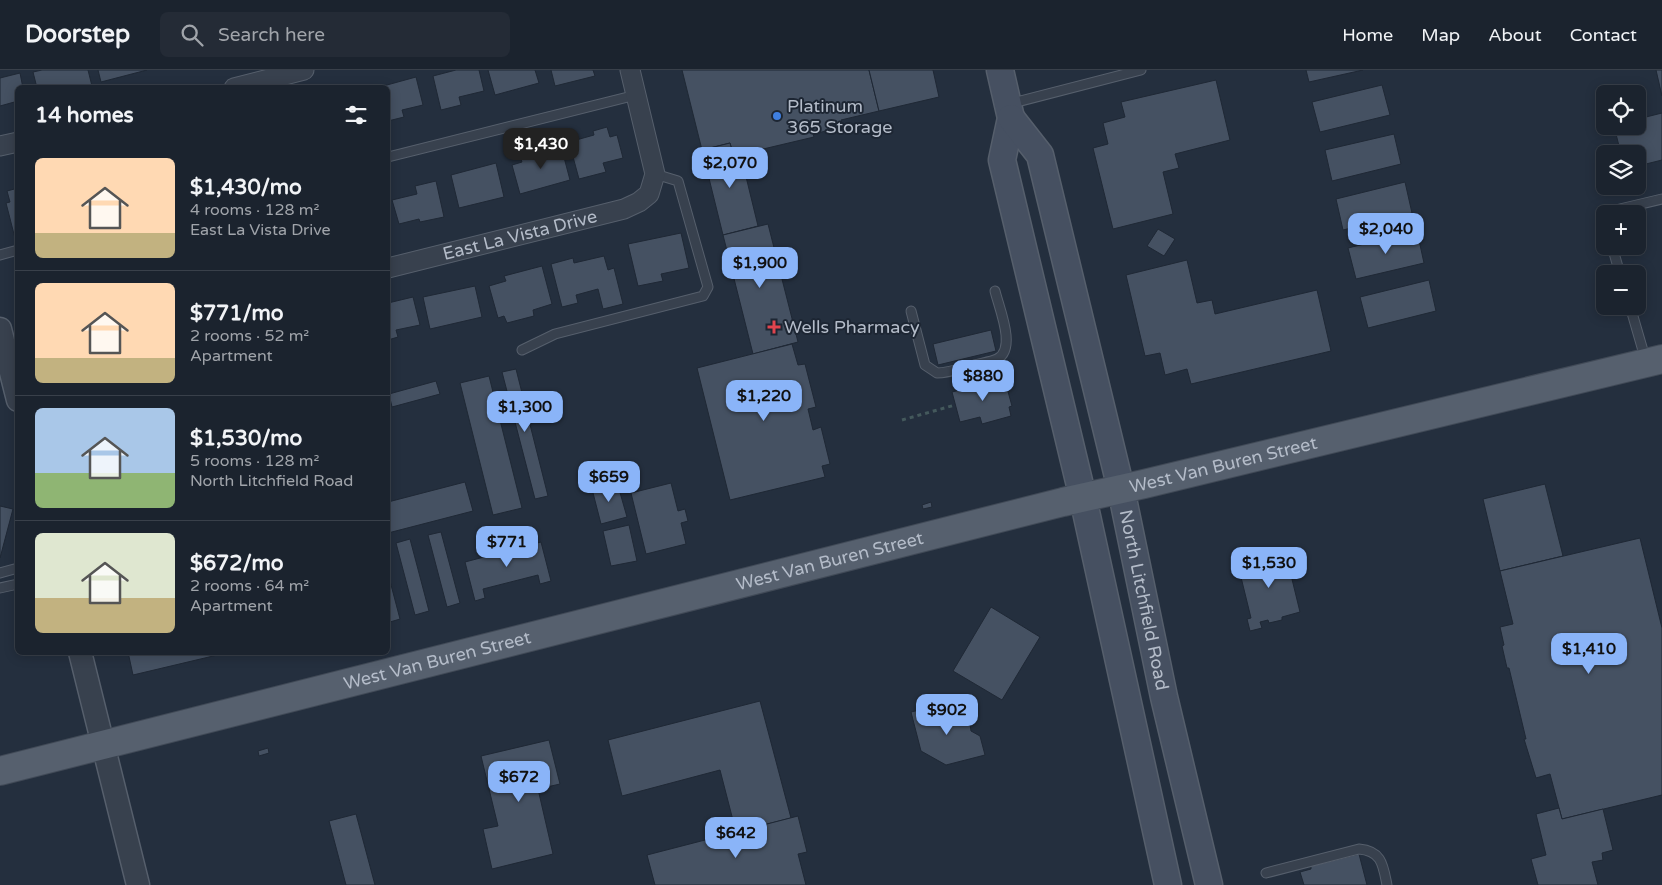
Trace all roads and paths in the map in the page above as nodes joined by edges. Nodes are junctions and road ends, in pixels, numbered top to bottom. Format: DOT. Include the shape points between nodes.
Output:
graph roads {
  1 [pos="304,70"];
  2 [pos="630,70"];
  3 [pos="1000,70"];
  4 [pos="1141,70"];
  5 [pos="246,85"];
  6 [pos="636,95"];
  7 [pos="1010,111"];
  8 [pos="15,143"];
  9 [pos="0,146"];
  10 [pos="390,157"];
  11 [pos="655,174"];
  12 [pos="1662,199"];
  13 [pos="1636,205"];
  14 [pos="15,251"];
  15 [pos="0,255"];
  16 [pos="390,268"];
  17 [pos="995,291"];
  18 [pos="911,311"];
  19 [pos="1634,315"];
  20 [pos="0,329"];
  21 [pos="522,350"];
  22 [pos="1654,360"];
  23 [pos="13,361"];
  24 [pos="15,377"];
  25 [pos="955,405"];
  26 [pos="902,420"];
  27 [pos="1121,489"];
  28 [pos="1083,498"];
  29 [pos="15,569"];
  30 [pos="0,573"];
  31 [pos="15,585"];
  32 [pos="0,588"];
  33 [pos="81,655"];
  34 [pos="103,745"];
  35 [pos="0,771"];
  36 [pos="1266,873"];
  37 [pos="138,885"];
  38 [pos="1168,885"];
  39 [pos="1209,885"];
  40 [pos="1387,885"];
  1 -- 5 [label="street"];
  2 -- 6 [label="street"];
  3 -- 7 [label="main road, North Litchfield Road"];
  4 -- 7 [label="lane"];
  6 -- 10 [label="lane"];
  6 -- 11 [label="street"];
  7 -- 27 [label="main road, North Litchfield Road" via="1040,155"];
  7 -- 28 [label="main road, North Litchfield Road" via="1002,160"];
  8 -- 9 [label="street"];
  11 -- 16 [label="street, East La Vista Drive" via="648,194 624,210"];
  11 -- 21 [label="lane" via="678,181 708,287 702,296 555,334"];
  12 -- 13 [label="lane"];
  14 -- 15 [label="lane"];
  17 -- 18 [label="lane" via="1007,337 1004,353 997,359 953,371 937,373 925,365"];
  19 -- 22 [label="lane"];
  20 -- 23 [label="street"];
  22 -- 27 [label="main road, West Van Buren Street"];
  23 -- 24 [label="street"];
  25 -- 26 [label="path"];
  27 -- 28 [label="main road, West Van Buren Street"];
  27 -- 39 [label="main road, North Litchfield Road" via="1164,697"];
  28 -- 34 [label="main road, West Van Buren Street"];
  28 -- 38 [label="main road, North Litchfield Road"];
  29 -- 30 [label="lane"];
  31 -- 32 [label="lane"];
  33 -- 34 [label="street"];
  34 -- 35 [label="main road, West Van Buren Street"];
  34 -- 37 [label="street"];
  36 -- 40 [label="lane" via="1368,850 1380,859"];
}
